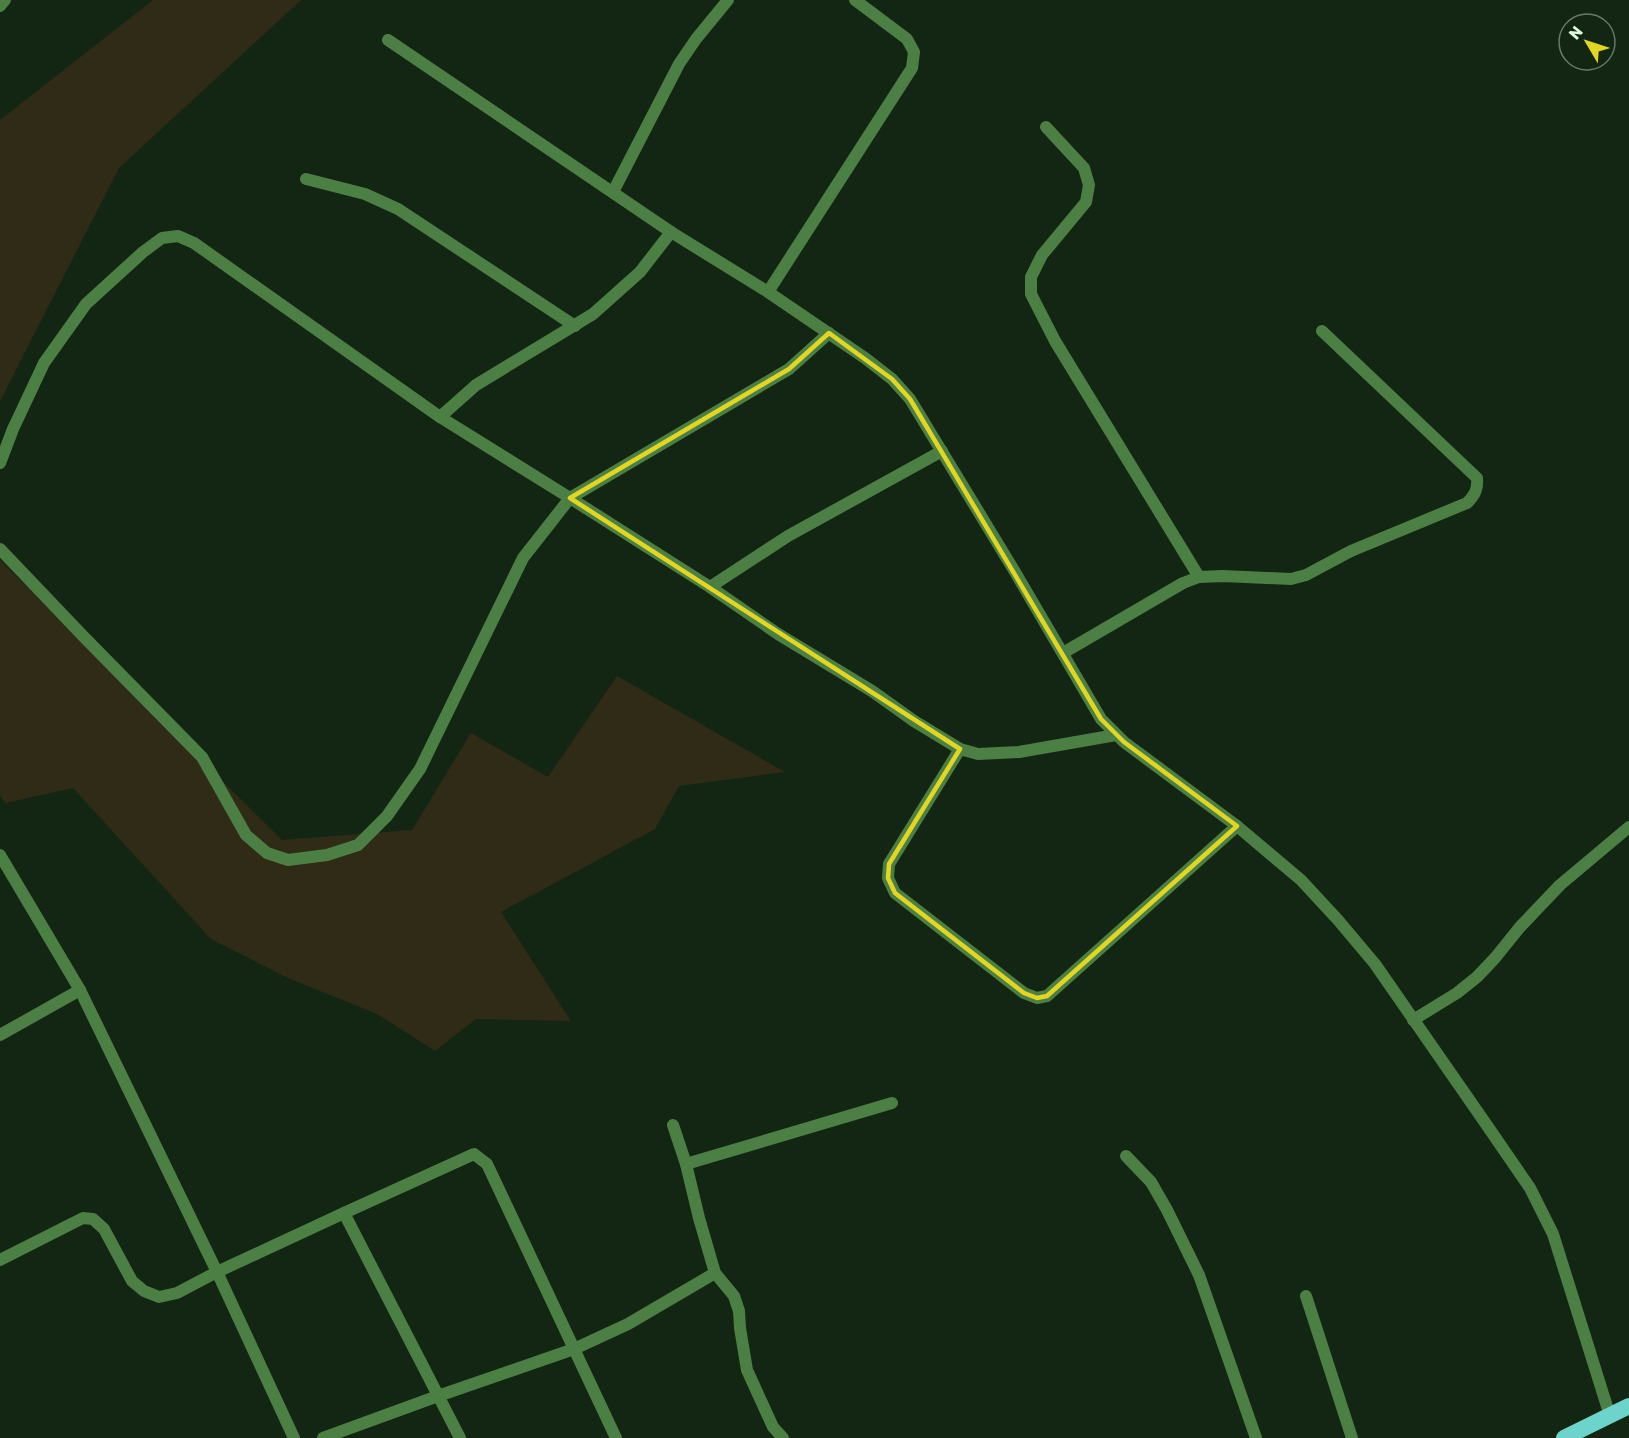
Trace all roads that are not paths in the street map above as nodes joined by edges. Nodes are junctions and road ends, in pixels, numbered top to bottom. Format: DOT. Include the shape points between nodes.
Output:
graph roads {
  1 [pos="5,0"];
  2 [pos="728,0"];
  3 [pos="855,0"];
  4 [pos="0,6"];
  5 [pos="388,40"];
  6 [pos="1046,127"];
  7 [pos="306,179"];
  8 [pos="613,192"];
  9 [pos="671,232"];
  10 [pos="768,292"];
  11 [pos="575,326"];
  12 [pos="1322,331"];
  13 [pos="829,333"];
  14 [pos="440,417"];
  15 [pos="942,451"];
  16 [pos="0,464"];
  17 [pos="570,498"];
  18 [pos="0,549"];
  19 [pos="1198,577"];
  20 [pos="710,587"];
  21 [pos="1063,653"];
  22 [pos="1116,735"];
  23 [pos="960,750"];
  24 [pos="1237,826"];
  25 [pos="1629,827"];
  26 [pos="0,855"];
  27 [pos="80,990"];
  28 [pos="1413,1020"];
  29 [pos="0,1035"];
  30 [pos="892,1102"];
  31 [pos="672,1125"];
  32 [pos="1126,1156"];
  33 [pos="686,1164"];
  34 [pos="344,1213"];
  35 [pos="0,1260"];
  36 [pos="218,1272"];
  37 [pos="715,1273"];
  38 [pos="1306,1296"];
  39 [pos="574,1349"];
  40 [pos="438,1396"];
  41 [pos="1629,1406"];
  42 [pos="1610,1416"];
  43 [pos="294,1438"];
  44 [pos="323,1438"];
  45 [pos="460,1438"];
  46 [pos="616,1438"];
  47 [pos="783,1438"];
  48 [pos="1256,1438"];
  49 [pos="1352,1438"];
  50 [pos="1564,1438"];
  1 -- 4 [label="street"];
  2 -- 8 [label="street" via="679,64"];
  3 -- 10 [label="street" via="907,39 914,52 912,68"];
  5 -- 8 [label="street"];
  6 -- 19 [label="street" via="1084,168 1089,185 1086,202 1042,255 1031,277 1031,294"];
  7 -- 11 [label="street" via="364,194 398,209"];
  8 -- 9 [label="street"];
  9 -- 10 [label="street"];
  9 -- 11 [label="street" via="640,272"];
  10 -- 13 [label="street"];
  11 -- 14 [label="street" via="476,385"];
  12 -- 19 [label="street" via="1477,478 1474,495 1467,503 1351,551 1306,575 1292,579"];
  13 -- 15 [label="street" via="892,379 910,399"];
  13 -- 17 [label="street" via="789,369"];
  14 -- 16 [label="street" via="194,243 178,236 162,238 143,252 86,304 44,363"];
  14 -- 17 [label="street"];
  15 -- 20 [label="street" via="788,536"];
  15 -- 21 [label="street"];
  17 -- 18 [label="street" via="523,558 420,769 387,816 358,845 327,855 288,860 267,853 246,835 202,757"];
  17 -- 20 [label="street"];
  19 -- 21 [label="street"];
  20 -- 23 [label="street"];
  21 -- 22 [label="street" via="1101,719"];
  22 -- 23 [label="street" via="1019,752 978,754"];
  22 -- 24 [label="street"];
  23 -- 24 [label="street" via="889,864 888,878 895,893 1024,993 1037,998 1047,996"];
  24 -- 28 [label="street" via="1301,880 1338,920 1375,964"];
  25 -- 28 [label="street" via="1560,885 1477,977"];
  26 -- 27 [label="street"];
  27 -- 29 [label="street"];
  27 -- 36 [label="street"];
  28 -- 42 [label="street" via="1517,1170 1553,1234"];
  30 -- 33 [label="street"];
  31 -- 33 [label="street"];
  32 -- 48 [label="street" via="1151,1182 1199,1275"];
  33 -- 37 [label="street"];
  34 -- 36 [label="street"];
  34 -- 39 [label="street" via="474,1154 480,1157 487,1164"];
  34 -- 40 [label="street"];
  35 -- 36 [label="street" via="82,1218 93,1219 104,1229 132,1281 159,1297 177,1293"];
  36 -- 43 [label="street"];
  37 -- 39 [label="street" via="628,1324"];
  37 -- 47 [label="street" via="734,1296 740,1311 747,1370 773,1427"];
  38 -- 49 [label="street"];
  39 -- 40 [label="street"];
  39 -- 46 [label="street"];
  40 -- 44 [label="street"];
  40 -- 45 [label="street"];
  41 -- 42 [label="highway"];
  42 -- 50 [label="highway"];
}
